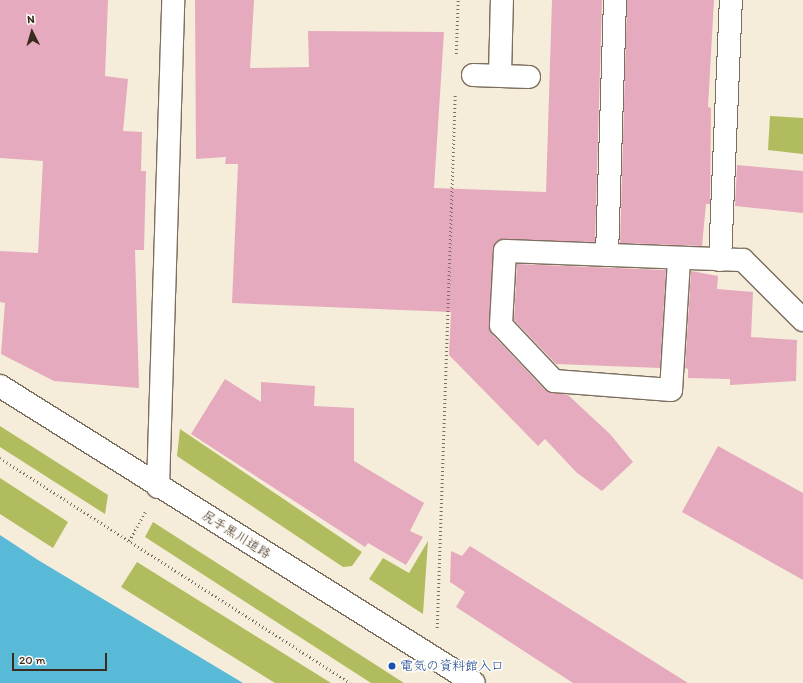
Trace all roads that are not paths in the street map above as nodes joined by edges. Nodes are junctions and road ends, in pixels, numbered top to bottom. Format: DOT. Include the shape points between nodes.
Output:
graph roads {
  1 [pos="173,0"];
  2 [pos="502,0"];
  3 [pos="614,0"];
  4 [pos="731,0"];
  5 [pos="464,69"];
  6 [pos="500,74"];
  7 [pos="529,77"];
  8 [pos="607,255"];
  9 [pos="679,260"];
  10 [pos="720,260"];
  11 [pos="803,320"];
  12 [pos="0,386"];
  13 [pos="158,487"];
  14 [pos="474,683"];
  1 -- 13 [label="street"];
  2 -- 6 [label="street"];
  3 -- 8 [label="street"];
  4 -- 10 [label="street"];
  5 -- 6 [label="street"];
  6 -- 7 [label="street"];
  8 -- 9 [label="street"];
  8 -- 9 [label="street" via="505,251 501,325 554,381 671,390"];
  9 -- 10 [label="street"];
  10 -- 11 [label="street" via="743,260"];
  12 -- 13 [label="street, 尻手黒川道路"];
  13 -- 14 [label="street, 尻手黒川道路"];
}
